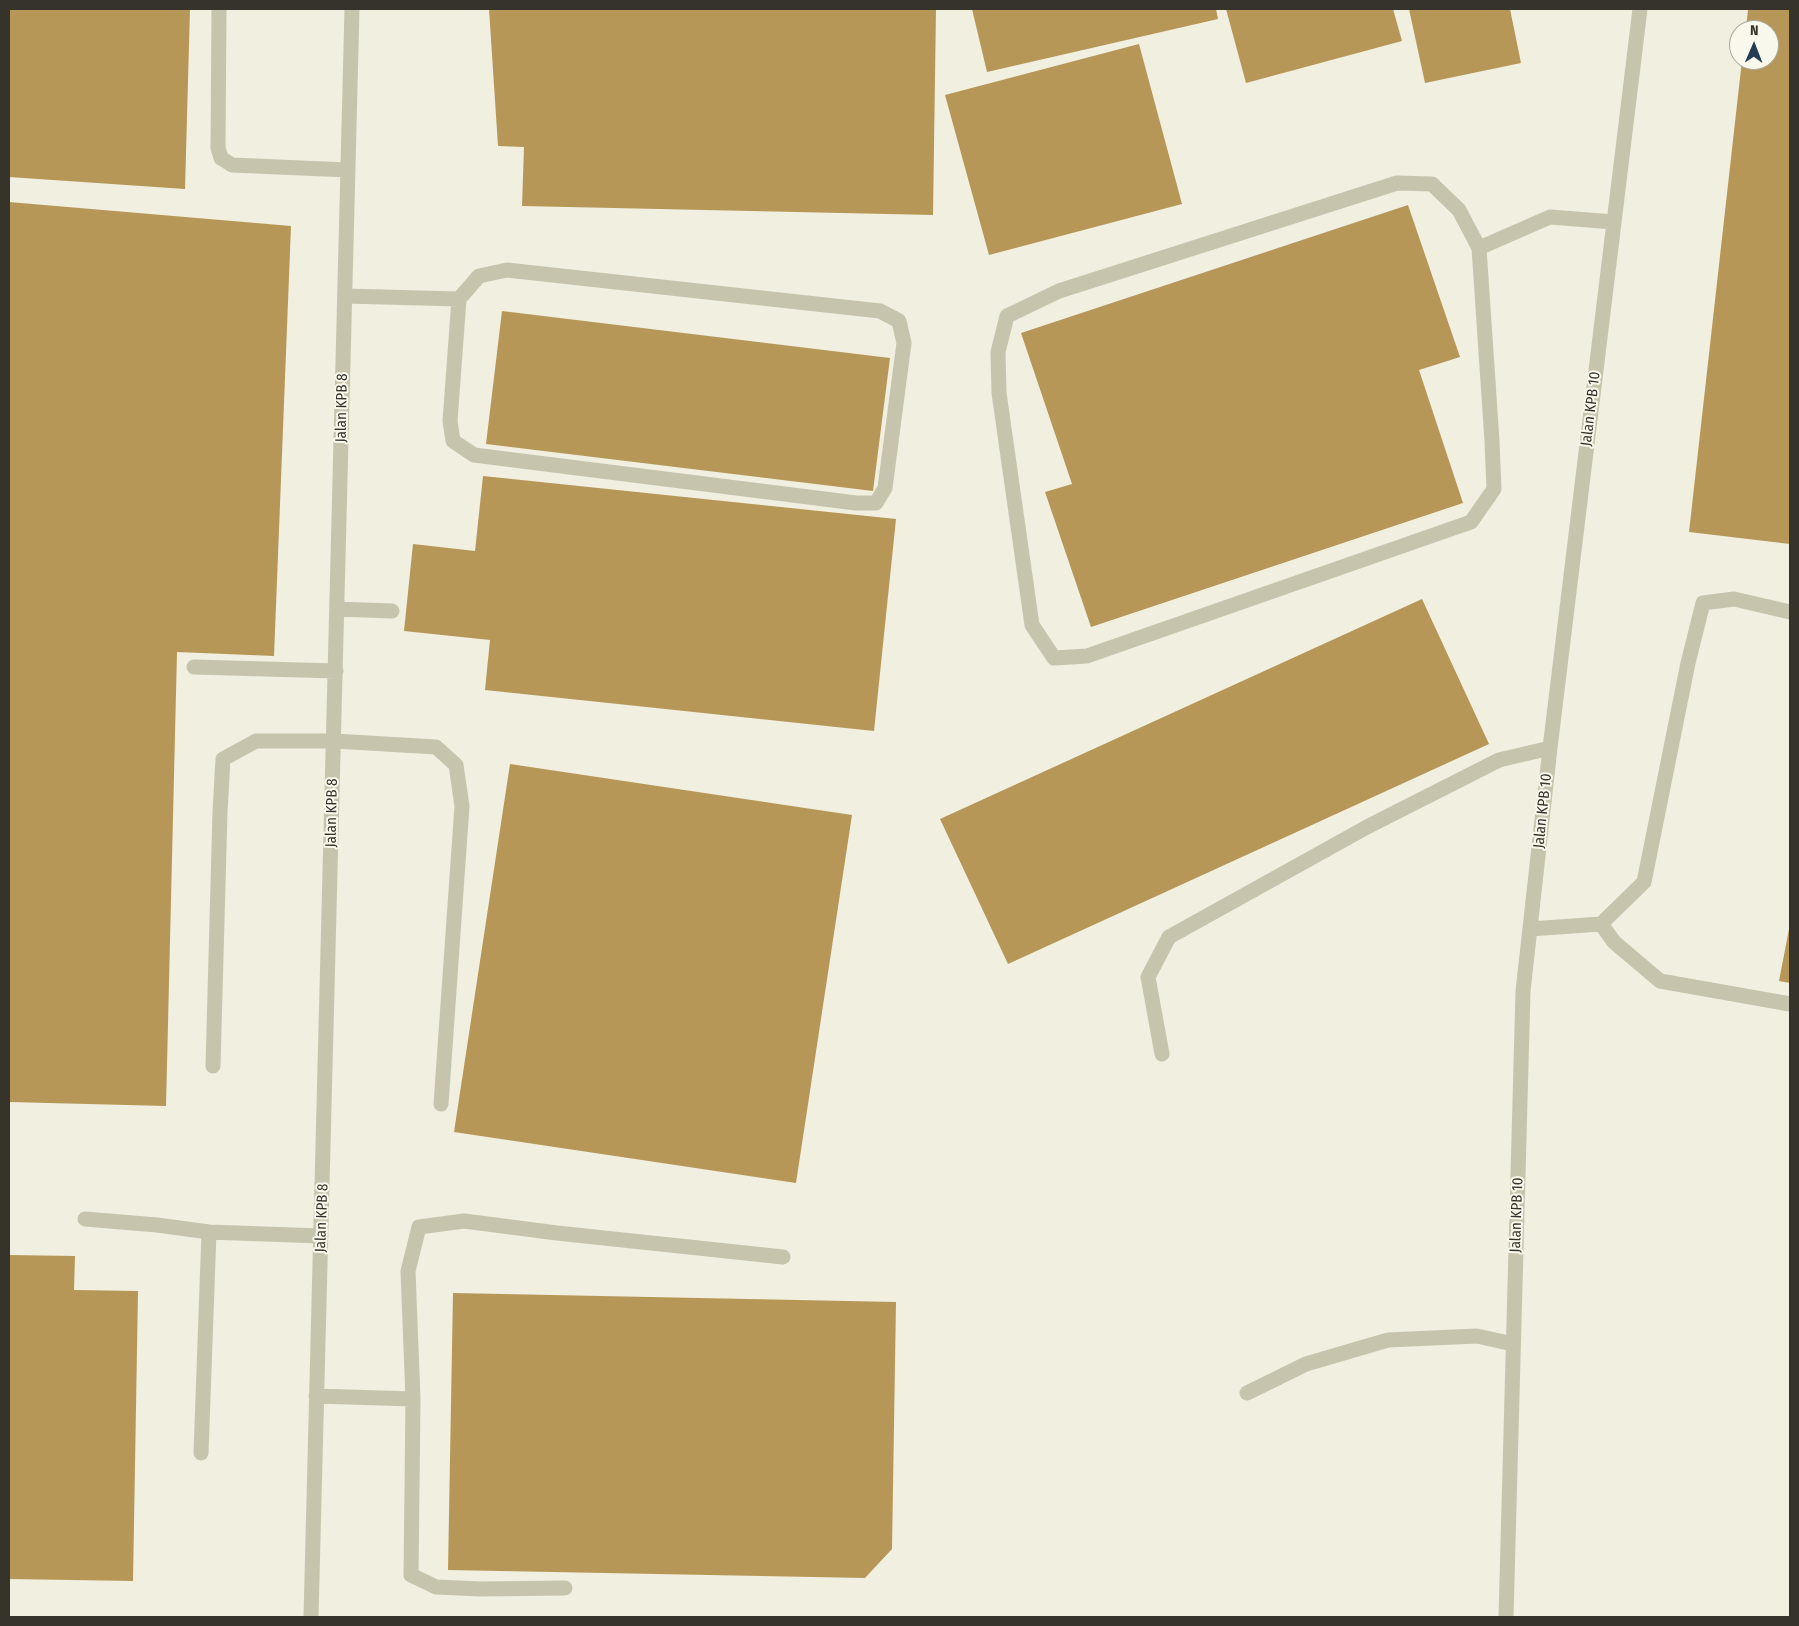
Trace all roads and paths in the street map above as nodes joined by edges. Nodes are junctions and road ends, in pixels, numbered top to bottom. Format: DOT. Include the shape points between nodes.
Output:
graph roads {
  1 [pos="219,9"];
  2 [pos="352,9"];
  3 [pos="1640,9"];
  4 [pos="348,170"];
  5 [pos="1614,222"];
  6 [pos="1478,248"];
  7 [pos="345,296"];
  8 [pos="459,300"];
  9 [pos="337,609"];
  10 [pos="392,611"];
  11 [pos="1790,612"];
  12 [pos="194,667"];
  13 [pos="336,671"];
  14 [pos="334,741"];
  15 [pos="1550,748"];
  16 [pos="1600,924"];
  17 [pos="1530,929"];
  18 [pos="1790,1004"];
  19 [pos="1162,1054"];
  20 [pos="213,1066"];
  21 [pos="441,1104"];
  22 [pos="85,1219"];
  23 [pos="209,1232"];
  24 [pos="321,1236"];
  25 [pos="783,1257"];
  26 [pos="1513,1344"];
  27 [pos="1247,1393"];
  28 [pos="316,1396"];
  29 [pos="413,1399"];
  30 [pos="201,1453"];
  31 [pos="565,1588"];
  32 [pos="311,1617"];
  33 [pos="1506,1617"];
  1 -- 4 [label="street" via="218,148 221,158 232,165"];
  2 -- 4 [label="street, Jalan KPB 8"];
  3 -- 5 [label="street, Jalan KPB 10"];
  4 -- 7 [label="street, Jalan KPB 8"];
  5 -- 6 [label="street" via="1550,217"];
  5 -- 15 [label="street, Jalan KPB 10"];
  6 -- 6 [label="street" via="1459,210 1432,184 1397,183 1059,292 1007,316 998,352 999,393 1032,625 1054,658 1087,656 1470,522 1494,489"];
  7 -- 8 [label="street"];
  7 -- 9 [label="street, Jalan KPB 8"];
  8 -- 8 [label="street" via="479,276 507,270 880,311 898,321 904,343 885,488 876,504 856,503 474,455 453,441 450,421"];
  9 -- 10 [label="street"];
  9 -- 13 [label="street, Jalan KPB 8"];
  11 -- 16 [label="street" via="1734,599 1703,603 1644,882"];
  12 -- 13 [label="street"];
  13 -- 14 [label="street, Jalan KPB 8"];
  14 -- 20 [label="street" via="256,741 223,759"];
  14 -- 21 [label="street" via="436,747 456,765 462,806"];
  14 -- 24 [label="street, Jalan KPB 8"];
  15 -- 17 [label="street, Jalan KPB 10"];
  15 -- 19 [label="street" via="1499,760 1367,827 1170,936 1148,977"];
  16 -- 17 [label="street"];
  16 -- 18 [label="street" via="1614,942 1660,981"];
  17 -- 26 [label="street, Jalan KPB 10" via="1523,991"];
  22 -- 23 [label="street" via="157,1224"];
  23 -- 24 [label="street"];
  23 -- 30 [label="street"];
  24 -- 28 [label="street, Jalan KPB 8"];
  25 -- 29 [label="street" via="464,1221 419,1227 408,1271"];
  26 -- 27 [label="street" via="1478,1336 1388,1340 1306,1364"];
  26 -- 33 [label="street, Jalan KPB 10"];
  28 -- 29 [label="street"];
  28 -- 32 [label="street, Jalan KPB 8"];
  29 -- 31 [label="street" via="411,1575 436,1587"];
}
